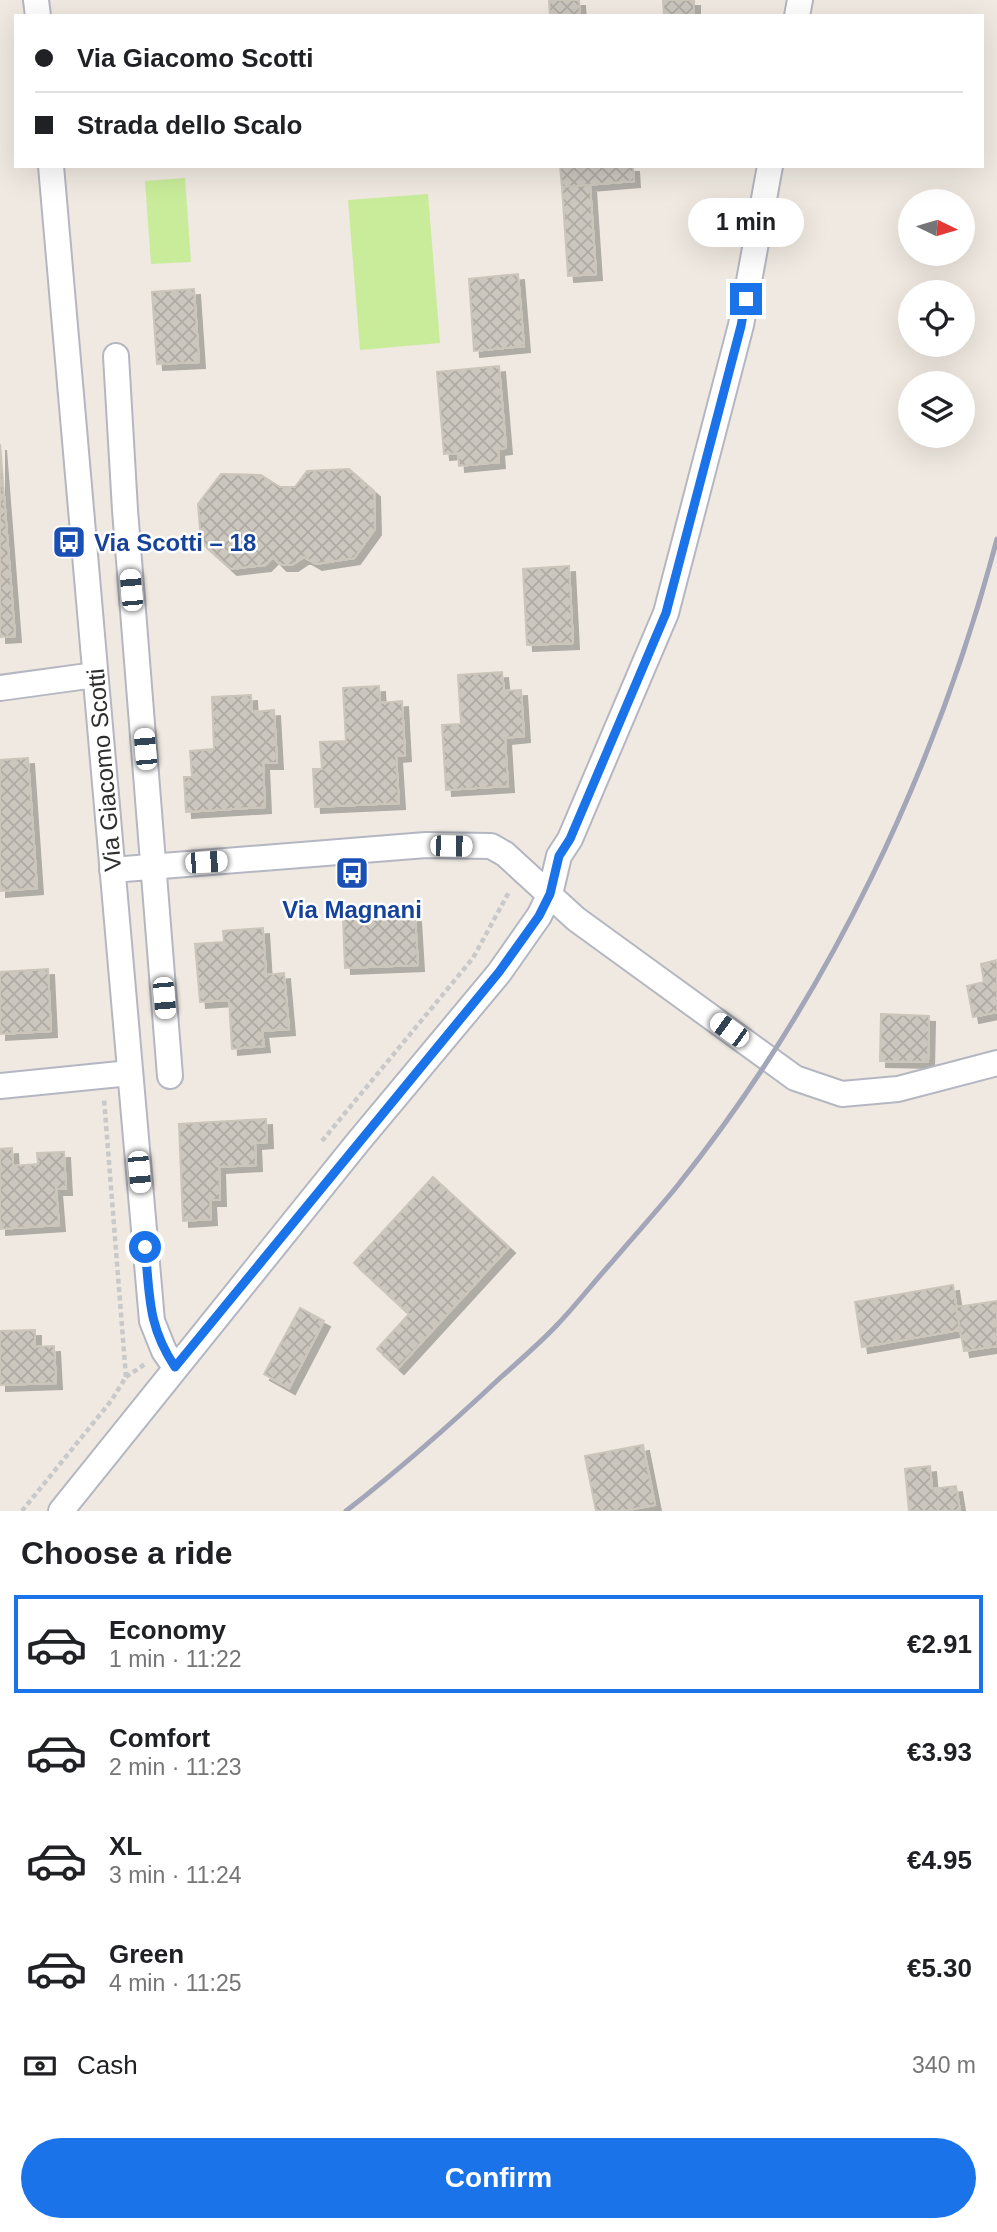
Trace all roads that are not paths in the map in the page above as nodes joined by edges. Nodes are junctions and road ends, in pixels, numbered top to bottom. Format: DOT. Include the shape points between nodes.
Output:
graph roads {
  1 [pos="51,168"];
  2 [pos="770,168"];
  3 [pos="116,356"];
  4 [pos="95,675"];
  5 [pos="0,688"];
  6 [pos="154,866"];
  7 [pos="112,870"];
  8 [pos="550,894"];
  9 [pos="997,1063"];
  10 [pos="130,1073"];
  11 [pos="170,1076"];
  12 [pos="0,1086"];
  13 [pos="175,1367"];
  14 [pos="61,1511"];
  1 -- 4 [label="street, Via Giacomo Scotti"];
  2 -- 8 [label="street" via="741,326 666,613 559,856"];
  3 -- 6 [label="street"];
  4 -- 5 [label="street"];
  4 -- 7 [label="street, Via Giacomo Scotti"];
  6 -- 7 [label="street"];
  6 -- 8 [label="street" via="426,845 491,846"];
  6 -- 11 [label="street"];
  7 -- 10 [label="street, Via Giacomo Scotti"];
  8 -- 9 [label="street" via="576,919 795,1077 842,1094 898,1089"];
  8 -- 13 [label="street" via="499,972"];
  10 -- 12 [label="street"];
  10 -- 13 [label="street, Via Giacomo Scotti" via="152,1321"];
  13 -- 14 [label="street"];
}
